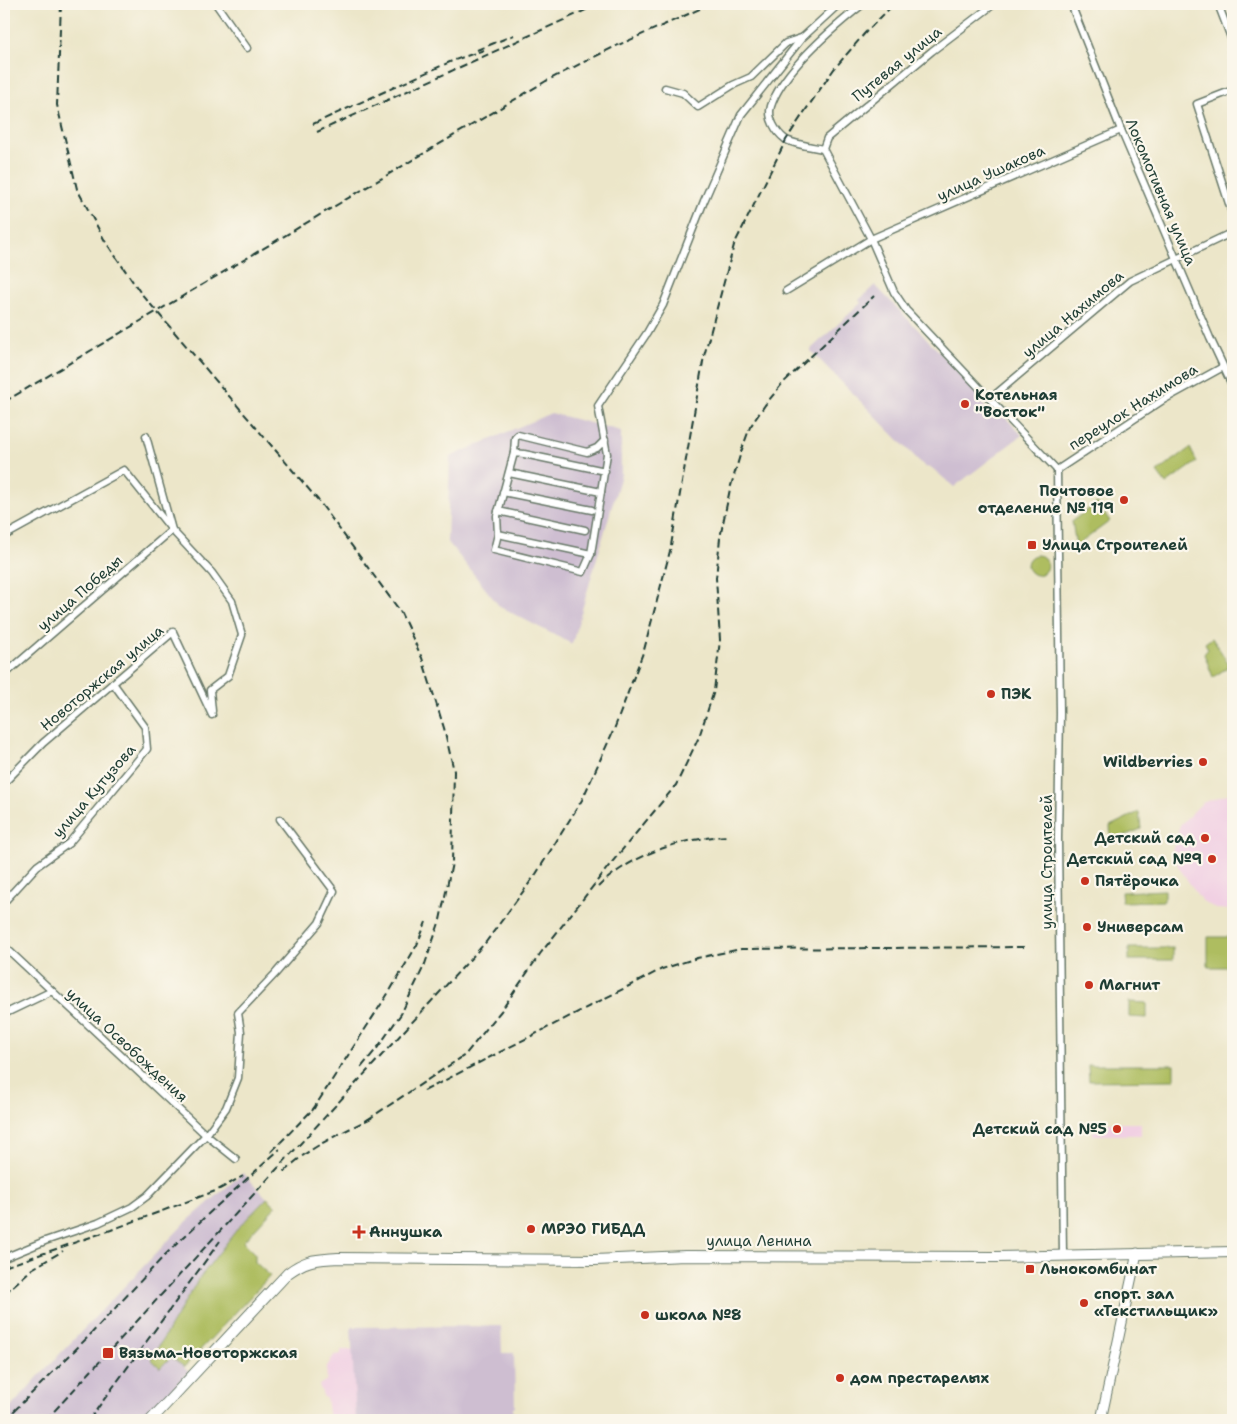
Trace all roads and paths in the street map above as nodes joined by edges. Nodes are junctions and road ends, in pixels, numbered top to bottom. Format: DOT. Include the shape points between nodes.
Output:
graph roads {
  1 [pos="216,4"];
  2 [pos="839,4"];
  3 [pos="863,4"];
  4 [pos="994,4"];
  5 [pos="1071,4"];
  6 [pos="1218,4"];
  7 [pos="802,38"];
  8 [pos="1233,43"];
  9 [pos="247,48"];
  10 [pos="665,88"];
  11 [pos="1233,90"];
  12 [pos="1121,130"];
  13 [pos="822,149"];
  14 [pos="1233,216"];
  15 [pos="1233,232"];
  16 [pos="871,239"];
  17 [pos="1176,259"];
  18 [pos="786,290"];
  19 [pos="1224,368"];
  20 [pos="1233,374"];
  21 [pos="1233,388"];
  22 [pos="990,399"];
  23 [pos="146,436"];
  24 [pos="605,440"];
  25 [pos="514,453"];
  26 [pos="1057,470"];
  27 [pos="605,471"];
  28 [pos="509,473"];
  29 [pos="503,492"];
  30 [pos="601,492"];
  31 [pos="592,510"];
  32 [pos="498,511"];
  33 [pos="172,530"];
  34 [pos="585,530"];
  35 [pos="498,534"];
  36 [pos="4,536"];
  37 [pos="591,554"];
  38 [pos="4,675"];
  39 [pos="113,683"];
  40 [pos="4,783"];
  41 [pos="280,819"];
  42 [pos="4,902"];
  43 [pos="4,946"];
  44 [pos="52,991"];
  45 [pos="4,1014"];
  46 [pos="206,1135"];
  47 [pos="236,1159"];
  48 [pos="1233,1252"];
  49 [pos="1137,1253"];
  50 [pos="1063,1255"];
  51 [pos="4,1258"];
  52 [pos="151,1420"];
  53 [pos="1101,1420"];
  1 -- 9 [label="street"];
  2 -- 7 [label="street"];
  3 -- 13 [label="street" via="824,37 787,76 770,107 772,124 786,140"];
  4 -- 13 [label="street, Путевая улица" via="827,138"];
  5 -- 12 [label="street, Локомотивная улица"];
  6 -- 8 [label="street"];
  7 -- 10 [label="street" via="786,43 751,78 698,107 682,93"];
  7 -- 24 [label="street" via="740,115 663,306 598,406"];
  11 -- 14 [label="street" via="1197,104"];
  12 -- 16 [label="street, улица Ушакова"];
  12 -- 17 [label="street, Локомотивная улица"];
  13 -- 16 [label="street"];
  15 -- 17 [label="street, улица Нахимова"];
  16 -- 18 [label="street, улица Ушакова"];
  16 -- 22 [label="street" via="894,292 906,310"];
  17 -- 19 [label="street, Локомотивная улица"];
  17 -- 22 [label="street, улица Нахимова" via="1130,281"];
  19 -- 20 [label="street"];
  19 -- 21 [label="street, Локомотивная улица"];
  19 -- 26 [label="street, переулок Нахимова" via="1163,400"];
  22 -- 26 [label="street"];
  23 -- 33 [label="street"];
  24 -- 25 [label="street" via="587,452 518,435"];
  24 -- 27 [label="street" via="608,454"];
  25 -- 27 [label="street"];
  25 -- 28 [label="street"];
  26 -- 50 [label="street, улица Строителей"];
  27 -- 30 [label="street"];
  28 -- 29 [label="street"];
  28 -- 30 [label="street"];
  29 -- 31 [label="street"];
  29 -- 32 [label="street"];
  30 -- 37 [label="street"];
  32 -- 34 [label="street"];
  32 -- 35 [label="street"];
  33 -- 36 [label="street" via="124,470"];
  33 -- 38 [label="street, улица Победы"];
  33 -- 39 [label="street, Новоторжская улица" via="212,573 232,602 242,635 228,676 210,690 212,715 173,632"];
  35 -- 37 [label="street"];
  35 -- 37 [label="street" via="494,550 583,572"];
  39 -- 40 [label="street, Новоторжская улица" via="43,743"];
  39 -- 42 [label="street, улица Кутузова" via="145,727 147,749 68,843 37,866"];
  41 -- 46 [label="street" via="334,891 319,923 238,1013 242,1032 238,1078 226,1108"];
  43 -- 44 [label="street, улица Освобождения"];
  44 -- 45 [label="street"];
  44 -- 46 [label="street, улица Освобождения"];
  46 -- 47 [label="street, улица Освобождения"];
  46 -- 51 [label="street" via="132,1208"];
  48 -- 49 [label="main road, улица Ленина"];
  49 -- 50 [label="main road, улица Ленина"];
  49 -- 53 [label="street"];
  50 -- 52 [label="main road, улица Ленина" via="312,1260 288,1273"];
}
